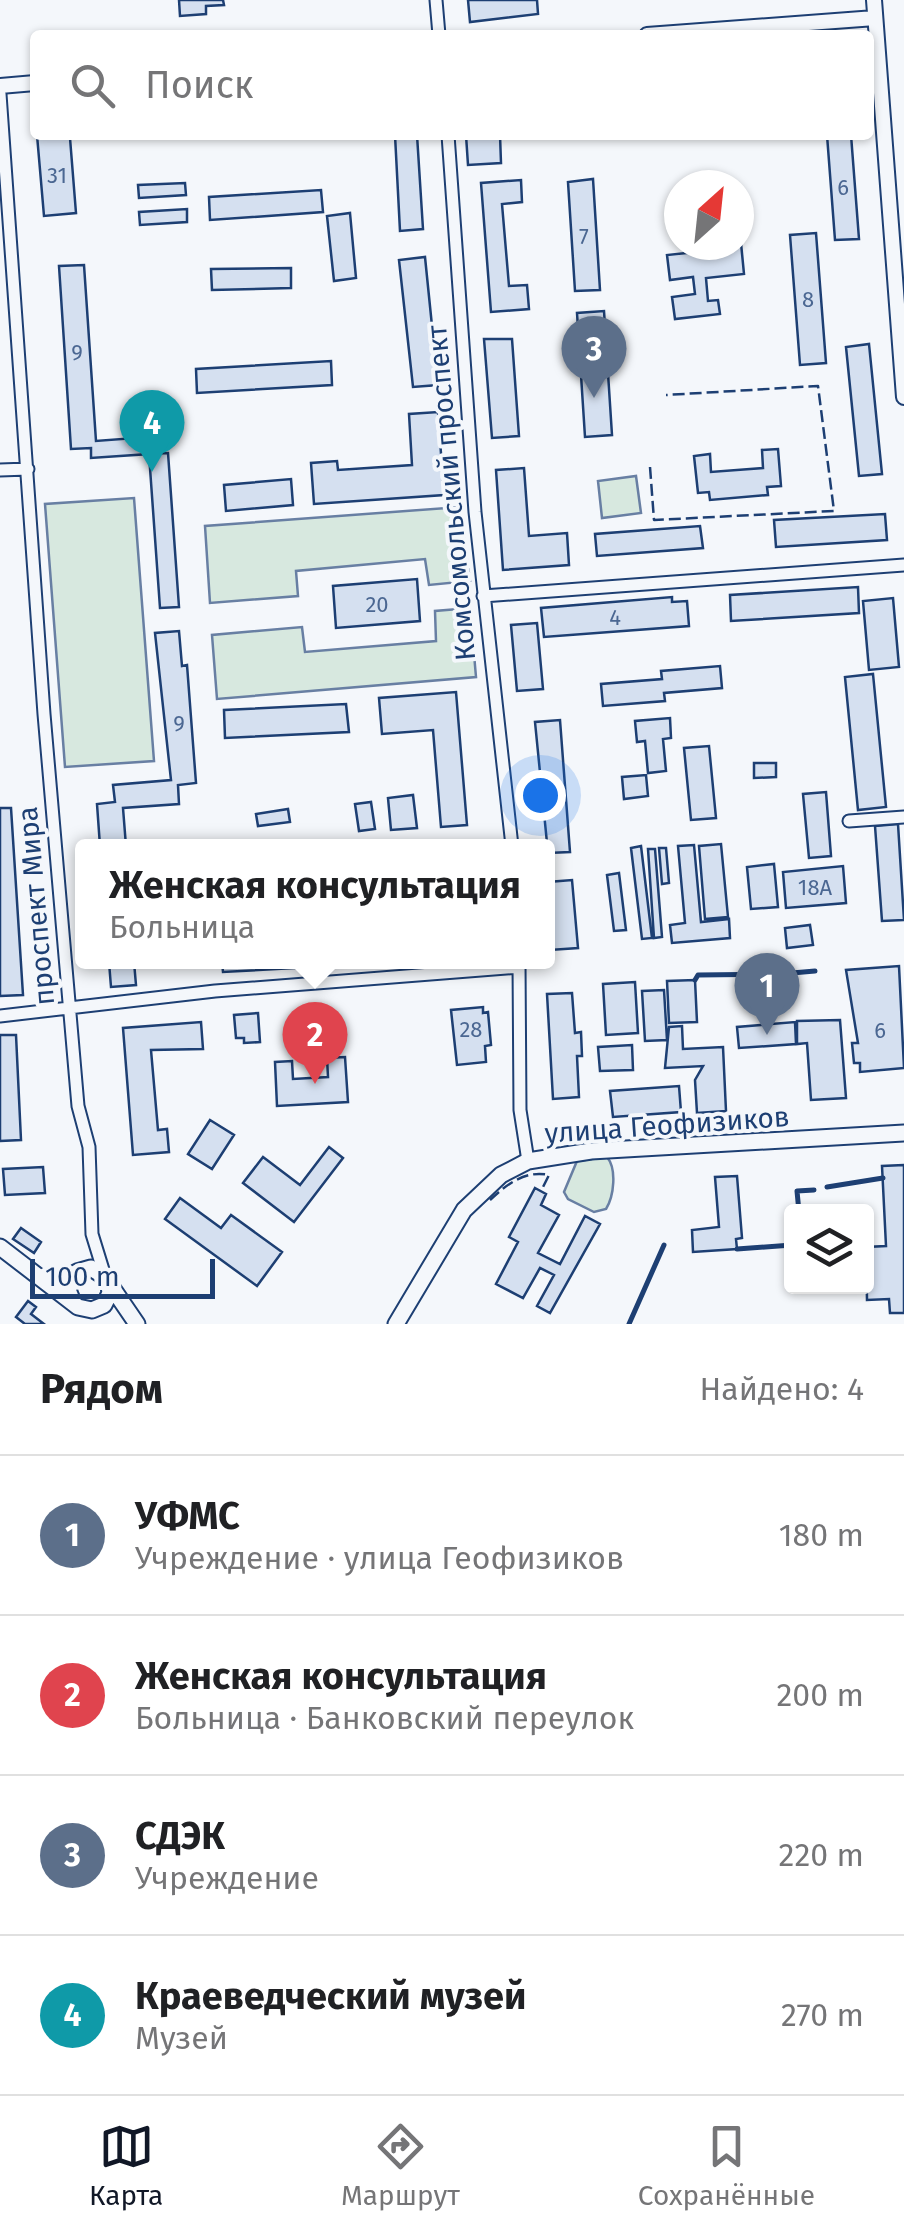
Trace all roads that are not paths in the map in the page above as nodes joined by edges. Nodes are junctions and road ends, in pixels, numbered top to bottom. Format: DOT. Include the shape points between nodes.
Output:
graph roads {
  1 [pos="436,0"];
  2 [pos="874,0"];
  3 [pos="875,18"];
  4 [pos="439,30"];
  5 [pos="714,30"];
  6 [pos="30,83"];
  7 [pos="0,86"];
  8 [pos="0,94"];
  9 [pos="448,140"];
  10 [pos="904,397"];
  11 [pos="28,468"];
  12 [pos="0,470"];
  13 [pos="904,564"];
  14 [pos="483,596"];
  15 [pos="904,818"];
  16 [pos="849,821"];
  17 [pos="511,839"];
  18 [pos="466,969"];
  19 [pos="519,969"];
  20 [pos="70,1006"];
  21 [pos="0,1016"];
  22 [pos="904,1132"];
  23 [pos="528,1161"];
  24 [pos="92,1234"];
  25 [pos="0,1247"];
  26 [pos="77,1272"];
  27 [pos="42,1277"];
  28 [pos="107,1280"];
  29 [pos="76,1305"];
  30 [pos="99,1324"];
  31 [pos="137,1324"];
  32 [pos="396,1324"];
  1 -- 4 [label="street"];
  2 -- 3 [label="street"];
  3 -- 5 [label="street"];
  3 -- 10 [label="street"];
  6 -- 7 [label="street"];
  8 -- 11 [label="street, проспект Мира"];
  9 -- 14 [label="street, Комсомольский проспект"];
  11 -- 12 [label="street"];
  11 -- 20 [label="street, проспект Мира"];
  13 -- 14 [label="street"];
  14 -- 17 [label="street, Комсомольский проспект"];
  15 -- 16 [label="street"];
  18 -- 20 [label="street"];
  19 -- 23 [label="street" via="520,1110"];
  20 -- 21 [label="street"];
  20 -- 24 [label="street, проспект Мира" via="78,1106 89,1147"];
  22 -- 23 [label="main road, улица Геофизиков" via="591,1151"];
  23 -- 32 [label="main road, улица Геофизиков" via="501,1175 464,1210"];
  24 -- 26 [label="street, проспект Мира"];
  24 -- 28 [label="street, проспект Мира"];
  25 -- 27 [label="main road"];
  26 -- 27 [label="main road"];
  26 -- 28 [label="main road" via="91,1268"];
  26 -- 29 [label="main road" via="69,1283"];
  27 -- 29 [label="main road"];
  28 -- 29 [label="main road" via="104,1305"];
  28 -- 31 [label="main road"];
  29 -- 30 [label="main road"];
}
